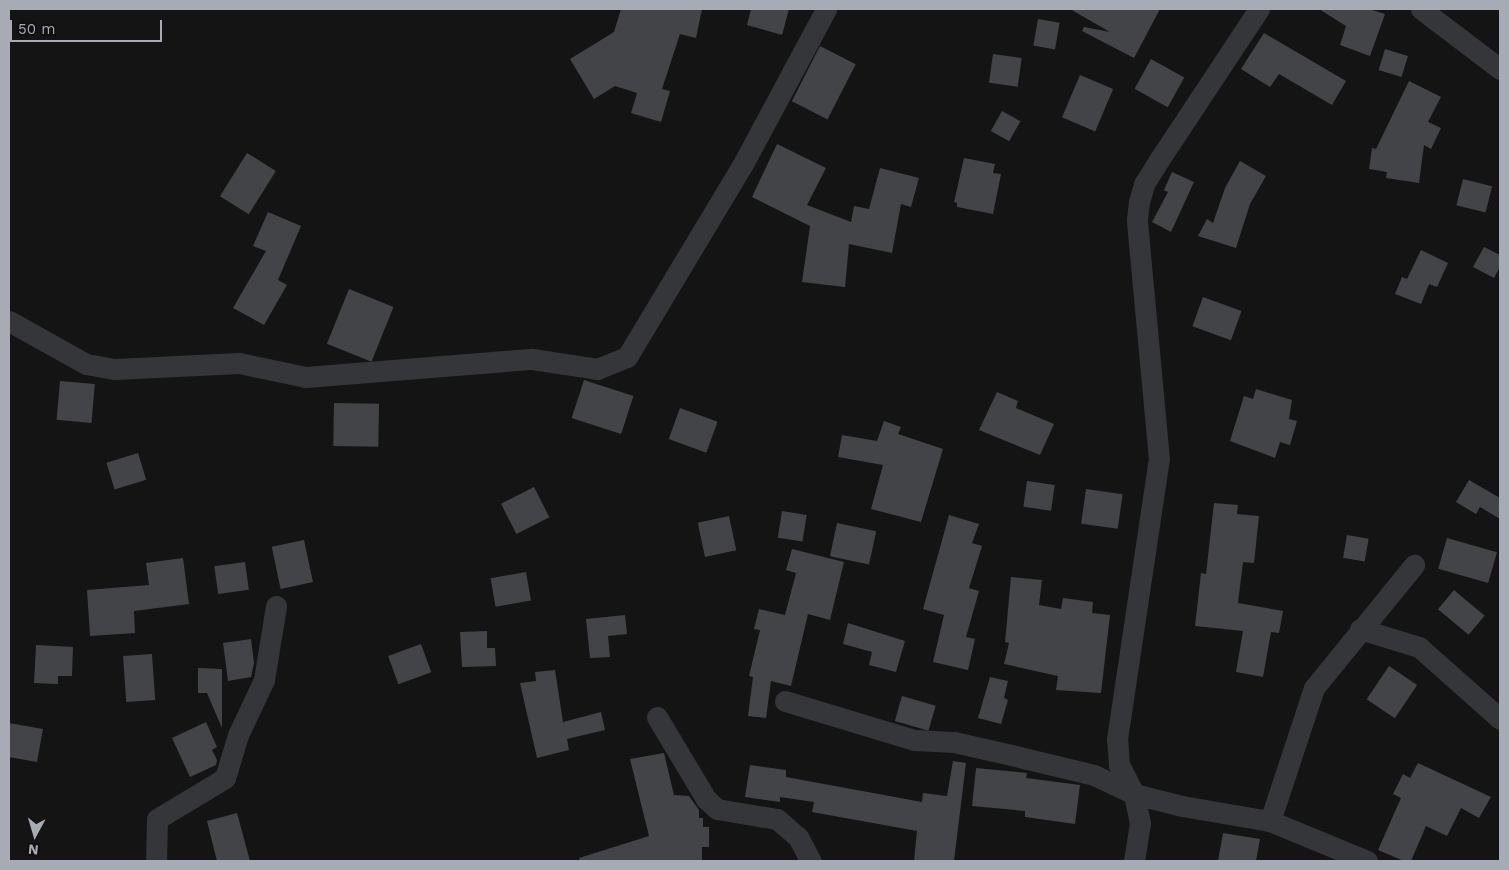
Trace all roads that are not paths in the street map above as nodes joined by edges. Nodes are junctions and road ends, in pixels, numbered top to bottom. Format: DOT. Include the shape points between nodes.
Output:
graph roads {
  1 [pos="826,9"];
  2 [pos="1259,9"];
  3 [pos="1421,9"];
  4 [pos="1500,69"];
  5 [pos="9,321"];
  6 [pos="1414,565"];
  7 [pos="276,606"];
  8 [pos="1360,629"];
  9 [pos="785,701"];
  10 [pos="657,717"];
  11 [pos="1500,719"];
  12 [pos="1134,794"];
  13 [pos="1270,821"];
  14 [pos="156,861"];
  15 [pos="811,861"];
  16 [pos="1134,861"];
  17 [pos="1367,861"];
  1 -- 5 [label="street" via="743,164 628,357 597,368 532,359 306,377 239,363 115,370 86,364"];
  2 -- 12 [label="street" via="1154,168 1139,202 1137,220 1159,452 1117,740 1119,765"];
  3 -- 4 [label="street"];
  6 -- 8 [label="street"];
  7 -- 14 [label="street" via="264,680 238,735 225,778 157,819"];
  8 -- 11 [label="street" via="1419,647"];
  8 -- 13 [label="street" via="1314,688"];
  9 -- 12 [label="street" via="914,740 954,742 1094,775"];
  10 -- 15 [label="street" via="711,804 717,809 777,819 798,837"];
  12 -- 13 [label="street"];
  12 -- 16 [label="street" via="1140,823"];
  13 -- 17 [label="street"];
}
